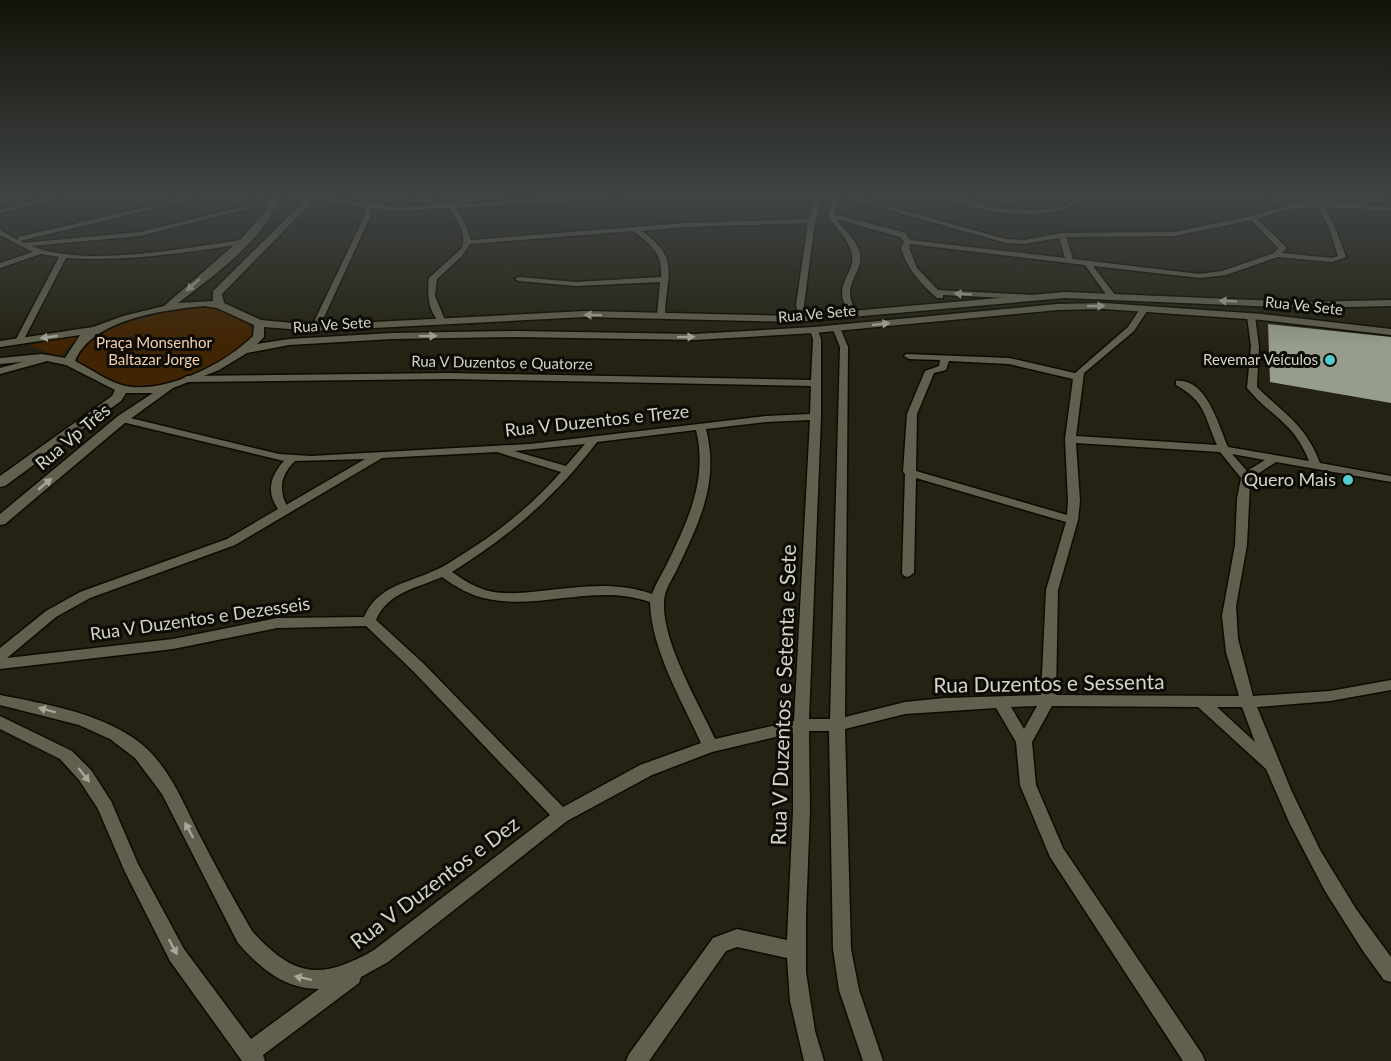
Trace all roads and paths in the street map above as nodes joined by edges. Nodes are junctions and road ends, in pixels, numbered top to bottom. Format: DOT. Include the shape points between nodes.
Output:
graph roads {
  1 [pos="28,248"];
  2 [pos="197,248"];
  3 [pos="219,248"];
  4 [pos="236,248"];
  5 [pos="252,248"];
  6 [pos="264,248"];
  7 [pos="351,248"];
  8 [pos="466,248"];
  9 [pos="660,248"];
  10 [pos="808,248"];
  11 [pos="853,248"];
  12 [pos="904,248"];
  13 [pos="946,248"];
  14 [pos="1066,248"];
  15 [pos="1282,248"];
  16 [pos="1339,248"];
  17 [pos="232,251"];
  18 [pos="40,252"];
  19 [pos="1277,255"];
  20 [pos="63,256"];
  21 [pos="1070,262"];
  22 [pos="1088,264"];
  23 [pos="0,266"];
  24 [pos="245,266"];
  25 [pos="519,279"];
  26 [pos="664,279"];
  27 [pos="936,292"];
  28 [pos="1112,295"];
  29 [pos="1044,296"];
  30 [pos="1032,297"];
  31 [pos="1258,303"];
  32 [pos="1391,303"];
  33 [pos="219,305"];
  34 [pos="952,306"];
  35 [pos="1057,307"];
  36 [pos="165,308"];
  37 [pos="1145,308"];
  38 [pos="620,315"];
  39 [pos="661,315"];
  40 [pos="853,315"];
  41 [pos="1257,316"];
  42 [pos="441,320"];
  43 [pos="259,323"];
  44 [pos="398,323"];
  45 [pos="808,324"];
  46 [pos="836,327"];
  47 [pos="315,328"];
  48 [pos="98,329"];
  49 [pos="1391,332"];
  50 [pos="392,336"];
  51 [pos="617,337"];
  52 [pos="652,337"];
  53 [pos="19,341"];
  54 [pos="0,344"];
  55 [pos="245,350"];
  56 [pos="909,356"];
  57 [pos="48,358"];
  58 [pos="925,358"];
  59 [pos="945,359"];
  60 [pos="0,361"];
  61 [pos="69,362"];
  62 [pos="0,371"];
  63 [pos="930,371"];
  64 [pos="1078,377"];
  65 [pos="187,379"];
  66 [pos="816,383"];
  67 [pos="1179,383"];
  68 [pos="173,385"];
  69 [pos="122,389"];
  70 [pos="816,417"];
  71 [pos="122,419"];
  72 [pos="701,428"];
  73 [pos="1070,439"];
  74 [pos="593,441"];
  75 [pos="494,449"];
  76 [pos="1223,449"];
  77 [pos="381,454"];
  78 [pos="1276,457"];
  79 [pos="291,459"];
  80 [pos="1315,464"];
  81 [pos="570,471"];
  82 [pos="909,472"];
  83 [pos="1247,478"];
  84 [pos="1391,478"];
  85 [pos="0,483"];
  86 [pos="285,511"];
  87 [pos="1072,520"];
  88 [pos="0,521"];
  89 [pos="442,572"];
  90 [pos="908,573"];
  91 [pos="657,600"];
  92 [pos="369,621"];
  93 [pos="0,656"];
  94 [pos="0,664"];
  95 [pos="1391,685"];
  96 [pos="0,700"];
  97 [pos="1048,700"];
  98 [pos="1000,702"];
  99 [pos="1247,702"];
  100 [pos="1203,703"];
  101 [pos="0,722"];
  102 [pos="801,725"];
  103 [pos="837,725"];
  104 [pos="1024,742"];
  105 [pos="710,746"];
  106 [pos="1269,765"];
  107 [pos="561,816"];
  108 [pos="794,951"];
  109 [pos="360,969"];
  110 [pos="1391,973"];
  111 [pos="253,1057"];
  112 [pos="636,1061"];
  113 [pos="814,1061"];
  114 [pos="873,1061"];
  115 [pos="1195,1061"];
  1 -- 18 [label="street"];
  2 -- 20 [label="street"];
  3 -- 17 [label="street"];
  4 -- 17 [label="main road"];
  5 -- 24 [label="main road" via="246,254"];
  6 -- 24 [label="main road"];
  7 -- 47 [label="street"];
  8 -- 42 [label="street" via="433,278 431,296"];
  9 -- 26 [label="street"];
  10 -- 45 [label="street, Rua V Duzentos e Setenta e Sete" via="800,305"];
  11 -- 40 [label="street" via="858,261 845,288 845,298"];
  12 -- 27 [label="street" via="907,258"];
  13 -- 21 [label="street"];
  14 -- 21 [label="street"];
  15 -- 19 [label="street"];
  16 -- 19 [label="street" via="1342,257 1339,259"];
  17 -- 36 [label="main road, one-way"];
  18 -- 20 [label="street"];
  18 -- 23 [label="street"];
  19 -- 22 [label="street" via="1213,275"];
  20 -- 53 [label="street"];
  21 -- 22 [label="street"];
  22 -- 28 [label="street"];
  24 -- 33 [label="main road" via="217,293"];
  25 -- 26 [label="street" via="576,284"];
  26 -- 39 [label="street"];
  30 -- 27 [label="street, one-way"];
  27 -- 34 [label="street"];
  28 -- 29 [label="main road, Rua Ve Sete"];
  31 -- 28 [label="main road, Rua Ve Sete, one-way"];
  29 -- 30 [label="main road, Rua Ve Sete"];
  29 -- 35 [label="main road"];
  30 -- 34 [label="main road, Rua Ve Sete"];
  31 -- 32 [label="main road, Rua Ve Sete"];
  31 -- 41 [label="main road" via="1271,310"];
  33 -- 36 [label="main road" via="196,303"];
  33 -- 43 [label="main road, Rua Ve Sete"];
  34 -- 40 [label="main road, Rua Ve Sete"];
  35 -- 37 [label="main road, Rua Ve Sete, one-way"];
  46 -- 35 [label="main road, Rua Ve Sete, one-way"];
  36 -- 48 [label="main road"];
  37 -- 41 [label="main road, Rua Ve Sete"];
  37 -- 64 [label="street" via="1131,329"];
  38 -- 39 [label="main road, Rua Ve Sete"];
  38 -- 42 [label="main road, Rua Ve Sete, one-way"];
  38 -- 51 [label="main road" via="623,327"];
  39 -- 45 [label="main road, Rua Ve Sete"];
  39 -- 52 [label="main road" via="649,326"];
  40 -- 45 [label="main road, Rua Ve Sete"];
  41 -- 49 [label="main road, Rua Ve Sete"];
  41 -- 80 [label="street" via="1252,388 1293,423 1308,443"];
  42 -- 44 [label="main road, Rua Ve Sete"];
  43 -- 47 [label="main road, Rua Ve Sete"];
  43 -- 55 [label="main road" via="258,337"];
  44 -- 47 [label="main road, Rua Ve Sete"];
  44 -- 50 [label="main road"];
  45 -- 46 [label="main road, Rua Ve Sete"];
  52 -- 45 [label="main road, Rua Ve Sete, one-way"];
  45 -- 66 [label="street, Rua V Duzentos e Setenta e Sete" via="817,339"];
  46 -- 103 [label="street" via="843,347"];
  48 -- 53 [label="main road, one-way"];
  48 -- 61 [label="main road" via="74,349"];
  50 -- 51 [label="main road, Rua Ve Sete, one-way"];
  50 -- 55 [label="main road, Rua Ve Sete" via="324,339"];
  51 -- 52 [label="main road, Rua Ve Sete"];
  53 -- 54 [label="main road"];
  55 -- 65 [label="main road, Rua Ve Sete"];
  56 -- 58 [label="street"];
  57 -- 60 [label="main road"];
  57 -- 61 [label="main road"];
  57 -- 62 [label="street"];
  58 -- 59 [label="street"];
  58 -- 63 [label="street" via="924,367"];
  59 -- 63 [label="street" via="943,368"];
  59 -- 64 [label="street" via="1009,361"];
  61 -- 69 [label="main road"];
  63 -- 82 [label="street" via="912,414"];
  64 -- 73 [label="street"];
  65 -- 66 [label="street, Rua V Duzentos e Quatorze" via="450,376"];
  65 -- 68 [label="main road, Rua Ve Sete"];
  66 -- 70 [label="street, Rua V Duzentos e Setenta e Sete"];
  67 -- 76 [label="street" via="1195,390 1211,412"];
  68 -- 69 [label="main road"];
  68 -- 71 [label="main road, Rua Vp Três"];
  69 -- 85 [label="main road, Rua Vp Três" via="117,398"];
  70 -- 72 [label="street, Rua V Duzentos e Treze"];
  70 -- 102 [label="street, Rua V Duzentos e Setenta e Sete"];
  71 -- 79 [label="street, Rua V Duzentos e Treze"];
  88 -- 71 [label="main road, Rua Vp Três, one-way"];
  72 -- 74 [label="street, Rua V Duzentos e Treze"];
  72 -- 91 [label="street" via="709,466 695,520"];
  73 -- 76 [label="street"];
  73 -- 87 [label="street"];
  74 -- 75 [label="street, Rua V Duzentos e Treze"];
  74 -- 81 [label="street"];
  75 -- 77 [label="street, Rua V Duzentos e Treze"];
  75 -- 81 [label="street"];
  76 -- 78 [label="street"];
  76 -- 83 [label="street"];
  77 -- 79 [label="street, Rua V Duzentos e Treze"];
  77 -- 86 [label="street, Rua V Duzentos e Treze"];
  78 -- 80 [label="street"];
  78 -- 83 [label="street"];
  79 -- 86 [label="street" via="276,480 275,494"];
  80 -- 84 [label="street"];
  81 -- 89 [label="street" via="497,538"];
  82 -- 87 [label="street"];
  82 -- 90 [label="street"];
  83 -- 99 [label="street" via="1229,625"];
  86 -- 93 [label="street, Rua V Duzentos e Treze" via="231,542 85,595 51,614"];
  87 -- 97 [label="street" via="1052,590"];
  89 -- 91 [label="street" via="465,587 508,597 602,588 627,590"];
  89 -- 92 [label="street" via="388,595 373,608"];
  91 -- 105 [label="street" via="658,623"];
  92 -- 94 [label="street, Rua V Duzentos e Dezesseis" via="277,623 173,644"];
  92 -- 107 [label="street"];
  95 -- 99 [label="street, Rua Duzentos e Sessenta" via="1330,696"];
  109 -- 96 [label="street, Rua V Duzentos e Dez, one-way" via="333,978 302,980 275,968 245,937 172,799 131,745 75,718"];
  97 -- 98 [label="street, Rua Duzentos e Sessenta"];
  97 -- 100 [label="street, Rua Duzentos e Sessenta"];
  97 -- 104 [label="street"];
  98 -- 103 [label="street, Rua Duzentos e Sessenta" via="905,708"];
  98 -- 104 [label="street"];
  99 -- 100 [label="street, Rua Duzentos e Sessenta"];
  99 -- 106 [label="street"];
  100 -- 106 [label="street"];
  101 -- 111 [label="street, one-way" via="66,754 85,775 105,806 131,867 177,955"];
  102 -- 103 [label="street, Rua Duzentos e Sessenta"];
  102 -- 105 [label="street, Rua Duzentos e Sessenta"];
  102 -- 108 [label="street, Rua V Duzentos e Setenta e Sete" via="802,822"];
  103 -- 114 [label="street" via="842,949 849,990"];
  104 -- 115 [label="street" via="1028,785 1056,852"];
  105 -- 107 [label="street, Rua V Duzentos e Dez" via="646,770"];
  106 -- 110 [label="street" via="1334,893"];
  107 -- 109 [label="street, Rua V Duzentos e Dez"];
  108 -- 112 [label="street" via="737,938 720,944"];
  108 -- 113 [label="street, Rua V Duzentos e Setenta e Sete" via="800,1007"];
  109 -- 111 [label="street"];
}
